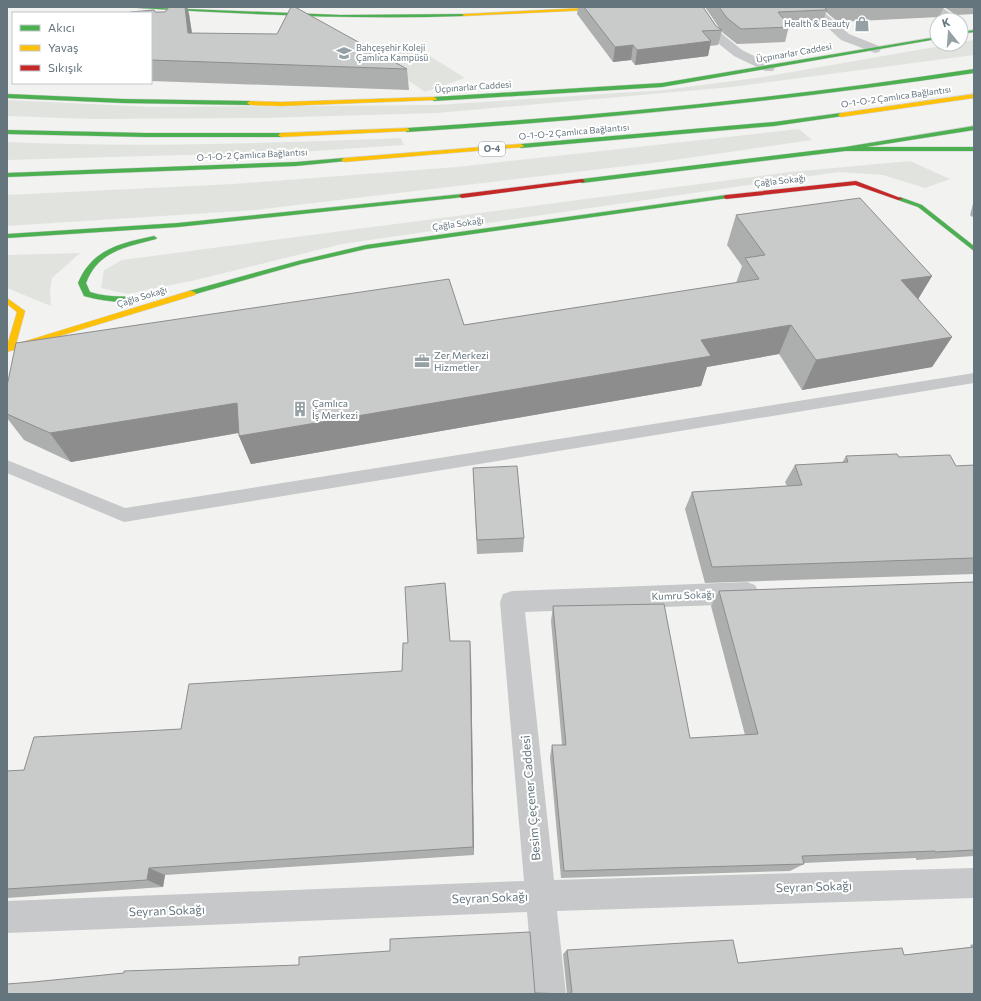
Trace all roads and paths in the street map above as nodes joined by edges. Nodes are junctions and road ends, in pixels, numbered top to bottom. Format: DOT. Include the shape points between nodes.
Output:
graph roads {
  1 [pos="138,7"];
  2 [pos="632,7"];
  3 [pos="697,7"];
  4 [pos="811,7"];
  5 [pos="929,39"];
  6 [pos="875,49"];
  7 [pos="770,68"];
  8 [pos="974,71"];
  9 [pos="7,96"];
  10 [pos="974,96"];
  11 [pos="974,128"];
  12 [pos="7,132"];
  13 [pos="845,149"];
  14 [pos="974,149"];
  15 [pos="7,176"];
  16 [pos="250,219"];
  17 [pos="7,236"];
  18 [pos="974,249"];
  19 [pos="204,289"];
  20 [pos="7,300"];
  21 [pos="8,351"];
  22 [pos="974,378"];
  23 [pos="7,466"];
  24 [pos="771,592"];
  25 [pos="512,602"];
  26 [pos="974,883"];
  27 [pos="540,896"];
  28 [pos="7,917"];
  29 [pos="550,994"];
  1 -- 2 [label="main road" via="404,18"];
  3 -- 7 [label="street" via="718,37 738,53"];
  4 -- 6 [label="street" via="844,38"];
  5 -- 6 [label="main road, Üçpınarlar Caddesi"];
  6 -- 7 [label="main road, Üçpınarlar Caddesi"];
  7 -- 9 [label="main road, Üçpınarlar Caddesi" via="662,85 426,100 281,104"];
  8 -- 12 [label="main road, O-1-O-2 Çamlıca Bağlantısı" via="890,85 701,107 467,126 278,135"];
  10 -- 15 [label="main road, O-1-O-2 Çamlıca Bağlantısı / O-4" via="774,124 484,149 296,164"];
  11 -- 13 [label="main road"];
  13 -- 14 [label="main road"];
  13 -- 16 [label="main road"];
  16 -- 17 [label="main road" via="66,234"];
  16 -- 19 [label="main road" via="131,243 99,256 86,270 82,283 87,294 101,299 128,299"];
  18 -- 19 [label="main road, Çağla Sokağı" via="920,206 856,183 720,198 366,247 300,262"];
  19 -- 21 [label="main road, Çağla Sokağı"];
  20 -- 21 [label="main road" via="21,311"];
  22 -- 23 [label="lane" via="124,515"];
  24 -- 25 [label="street, Kumru Sokağı"];
  25 -- 27 [label="street, Besim Çeçener Caddesi"];
  26 -- 27 [label="street, Seyran Sokağı"];
  27 -- 28 [label="street, Seyran Sokağı"];
  27 -- 29 [label="street, Besim Çeçener Caddesi"];
}
